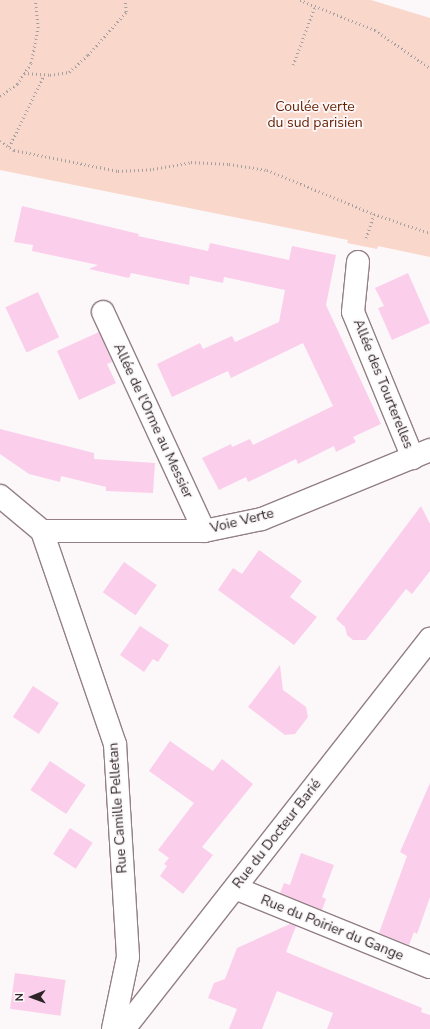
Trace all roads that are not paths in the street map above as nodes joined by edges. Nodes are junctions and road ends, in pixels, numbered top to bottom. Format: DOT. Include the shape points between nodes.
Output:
graph roads {
  1 [pos="358,262"];
  2 [pos="103,312"];
  3 [pos="421,454"];
  4 [pos="0,496"];
  5 [pos="42,531"];
  6 [pos="204,531"];
  7 [pos="430,639"];
  8 [pos="234,888"];
  9 [pos="430,967"];
  10 [pos="114,1029"];
  11 [pos="124,1029"];
  1 -- 3 [label="street, Allée des Tourterelles" via="353,312"];
  2 -- 6 [label="street, Allée de l'Orme au Messier"];
  3 -- 6 [label="street, Voie Verte" via="262,518"];
  4 -- 5 [label="street"];
  5 -- 6 [label="street, Voie Verte"];
  5 -- 10 [label="street, Rue Camille Pelletan" via="115,744 128,958"];
  7 -- 8 [label="street, Rue du Docteur Barié"];
  8 -- 9 [label="street, Rue du Poirier du Gange"];
  8 -- 11 [label="street, Rue du Docteur Barié"];
}
